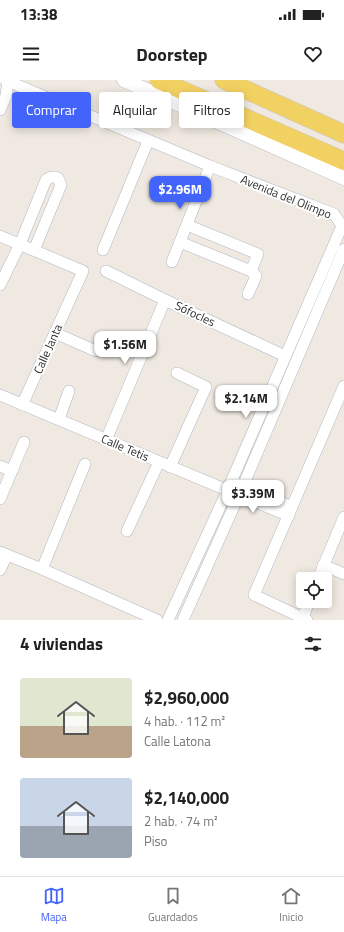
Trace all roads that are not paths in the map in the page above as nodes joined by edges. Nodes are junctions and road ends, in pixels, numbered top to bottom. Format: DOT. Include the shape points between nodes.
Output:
graph roads {
  1 [pos="7,80"];
  2 [pos="124,80"];
  3 [pos="159,80"];
  4 [pos="224,80"];
  5 [pos="21,83"];
  6 [pos="6,96"];
  7 [pos="0,110"];
  8 [pos="344,134"];
  9 [pos="148,141"];
  10 [pos="338,159"];
  11 [pos="210,166"];
  12 [pos="344,178"];
  13 [pos="187,225"];
  14 [pos="0,236"];
  15 [pos="180,242"];
  16 [pos="20,244"];
  17 [pos="344,249"];
  18 [pos="34,250"];
  19 [pos="103,250"];
  20 [pos="172,262"];
  21 [pos="106,271"];
  22 [pos="253,274"];
  23 [pos="0,285"];
  24 [pos="248,294"];
  25 [pos="164,300"];
  26 [pos="55,333"];
  27 [pos="96,351"];
  28 [pos="285,356"];
  29 [pos="176,373"];
  30 [pos="344,386"];
  31 [pos="69,391"];
  32 [pos="0,395"];
  33 [pos="22,405"];
  34 [pos="59,419"];
  35 [pos="106,440"];
  36 [pos="24,442"];
  37 [pos="159,462"];
  38 [pos="85,464"];
  39 [pos="0,466"];
  40 [pos="170,467"];
  41 [pos="12,471"];
  42 [pos="230,486"];
  43 [pos="241,491"];
  44 [pos="1,492"];
  45 [pos="290,511"];
  46 [pos="344,517"];
  47 [pos="127,531"];
  48 [pos="3,554"];
  49 [pos="323,565"];
  50 [pos="42,569"];
  51 [pos="0,570"];
  52 [pos="320,572"];
  53 [pos="344,574"];
  54 [pos="307,608"];
  55 [pos="305,619"];
  56 [pos="156,620"];
  57 [pos="168,620"];
  58 [pos="183,620"];
  1 -- 5 [label="street, Avenida del Olimpo"];
  1 -- 6 [label="street"];
  2 -- 12 [label="street"];
  3 -- 10 [label="main road"];
  4 -- 8 [label="main road"];
  5 -- 6 [label="street"];
  5 -- 9 [label="street, Avenida del Olimpo"];
  6 -- 7 [label="street"];
  9 -- 11 [label="street, Avenida del Olimpo"];
  9 -- 19 [label="street"];
  11 -- 13 [label="street"];
  11 -- 28 [label="street, Avenida del Olimpo" via="334,214 342,226"];
  13 -- 15 [label="street"];
  13 -- 22 [label="street" via="258,254"];
  14 -- 16 [label="street"];
  15 -- 20 [label="street"];
  15 -- 22 [label="street"];
  16 -- 18 [label="street"];
  16 -- 18 [label="street" via="46,180 50,177 58,178 61,185"];
  16 -- 23 [label="street"];
  17 -- 43 [label="street"];
  18 -- 26 [label="street, Calle Janta" via="83,271"];
  21 -- 25 [label="street, Sófocles"];
  22 -- 24 [label="street"];
  25 -- 28 [label="street, Sófocles"];
  25 -- 35 [label="street"];
  26 -- 27 [label="street"];
  26 -- 33 [label="street, Calle Janta"];
  28 -- 42 [label="street"];
  29 -- 40 [label="street" via="206,387"];
  30 -- 45 [label="street"];
  31 -- 34 [label="street"];
  32 -- 33 [label="street"];
  33 -- 34 [label="street, Calle Tetis"];
  34 -- 35 [label="street, Calle Tetis"];
  35 -- 37 [label="street, Calle Tetis"];
  36 -- 41 [label="street"];
  37 -- 40 [label="street, Calle Tetis"];
  37 -- 47 [label="street"];
  38 -- 50 [label="street"];
  39 -- 41 [label="street"];
  40 -- 42 [label="street, Calle Tetis"];
  41 -- 44 [label="street"];
  42 -- 43 [label="street, Calle Tetis"];
  42 -- 57 [label="street"];
  43 -- 45 [label="street, Calle Tetis"];
  43 -- 58 [label="street"];
  45 -- 55 [label="street" via="254,595"];
  46 -- 49 [label="street"];
  48 -- 50 [label="street"];
  48 -- 51 [label="street"];
  49 -- 52 [label="street"];
  49 -- 53 [label="street"];
  50 -- 56 [label="street"];
  54 -- 55 [label="street"];
}
